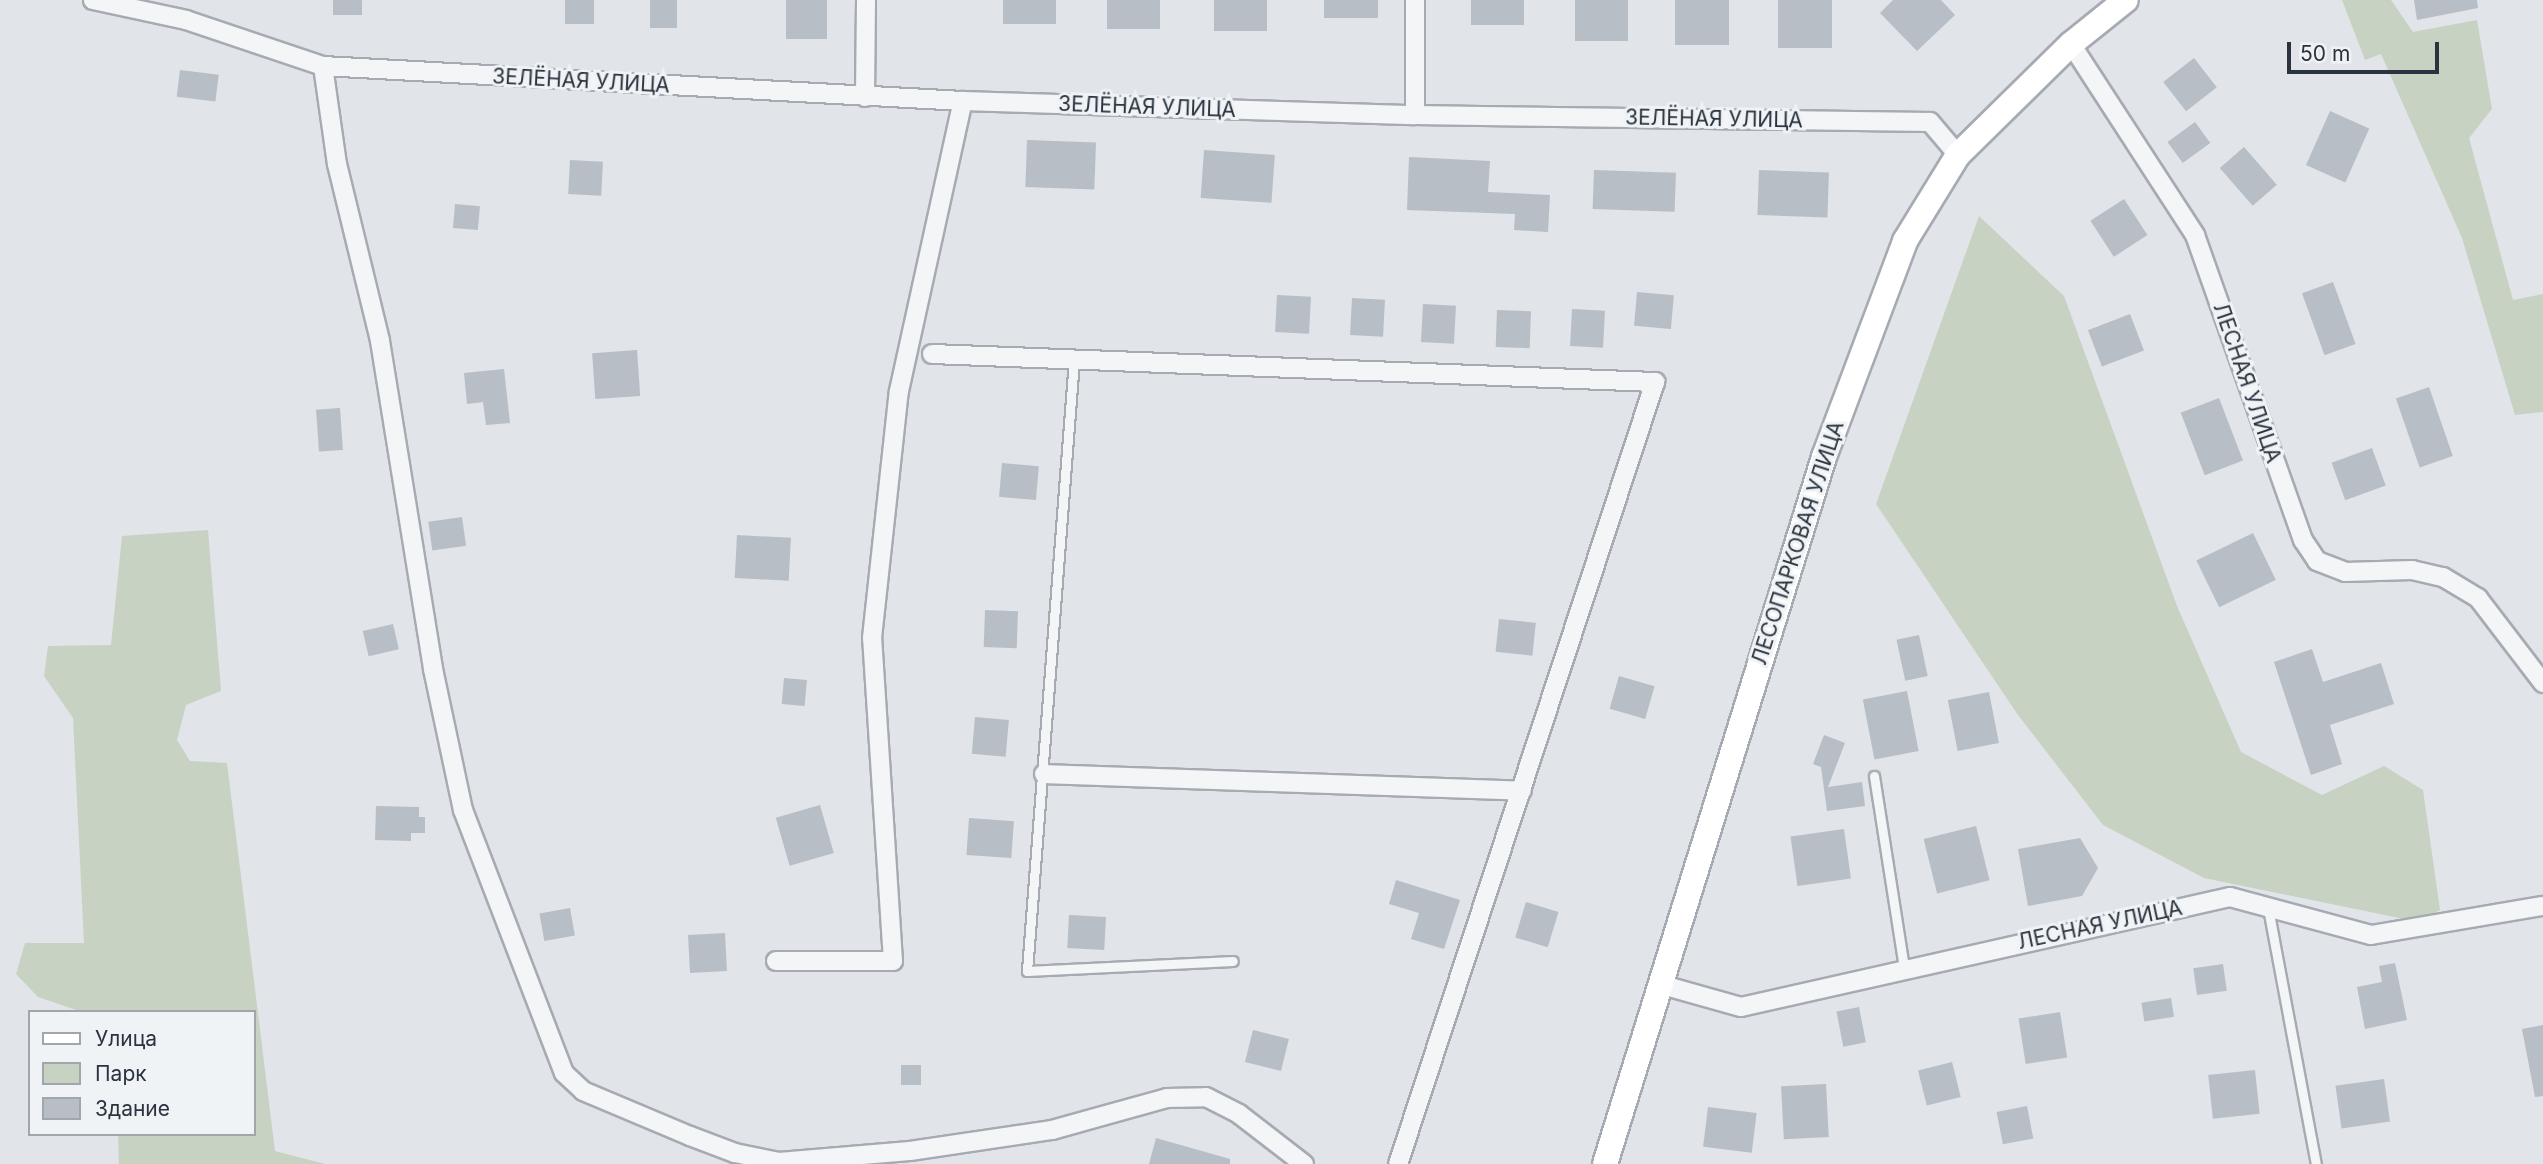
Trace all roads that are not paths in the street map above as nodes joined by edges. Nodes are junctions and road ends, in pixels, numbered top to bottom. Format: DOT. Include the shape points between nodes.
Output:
graph roads {
  1 [pos="93,0"];
  2 [pos="866,0"];
  3 [pos="1415,0"];
  4 [pos="2126,0"];
  5 [pos="2071,44"];
  6 [pos="323,66"];
  7 [pos="865,97"];
  8 [pos="963,101"];
  9 [pos="1415,115"];
  10 [pos="1958,155"];
  11 [pos="932,354"];
  12 [pos="1073,360"];
  13 [pos="2543,683"];
  14 [pos="1044,774"];
  15 [pos="1874,776"];
  16 [pos="1522,791"];
  17 [pos="2543,906"];
  18 [pos="2268,908"];
  19 [pos="776,961"];
  20 [pos="1233,961"];
  21 [pos="1904,968"];
  22 [pos="1659,984"];
  23 [pos="911,1158"];
  24 [pos="1304,1164"];
  25 [pos="1398,1164"];
  26 [pos="1605,1164"];
  27 [pos="2316,1164"];
  1 -- 6 [label="street, ЗЕЛЁНАЯ УЛИЦА" via="186,20"];
  2 -- 7 [label="street"];
  3 -- 9 [label="street"];
  4 -- 5 [label="street, ЛЕСОПАРКОВАЯ УЛИЦА"];
  5 -- 10 [label="street, ЛЕСОПАРКОВАЯ УЛИЦА"];
  5 -- 13 [label="street, ЛЕСНАЯ УЛИЦА" via="2195,235 2303,540 2317,561 2345,572 2412,570 2444,578 2478,598"];
  6 -- 7 [label="street, ЗЕЛЁНАЯ УЛИЦА"];
  6 -- 23 [label="street" via="337,164 380,341 433,669 463,810 564,1073 583,1091 736,1153 779,1162"];
  7 -- 8 [label="street, ЗЕЛЁНАЯ УЛИЦА"];
  8 -- 9 [label="street, ЗЕЛЁНАЯ УЛИЦА"];
  8 -- 19 [label="street" via="899,391 872,638 892,961"];
  9 -- 10 [label="street, ЗЕЛЁНАЯ УЛИЦА" via="1930,122"];
  10 -- 22 [label="street, ЛЕСОПАРКОВАЯ УЛИЦА" via="1905,241 1868,332 1824,457"];
  11 -- 12 [label="street"];
  12 -- 14 [label="lane"];
  12 -- 16 [label="street" via="1656,382"];
  14 -- 16 [label="street"];
  14 -- 20 [label="lane" via="1027,971"];
  15 -- 21 [label="lane"];
  16 -- 25 [label="street"];
  17 -- 18 [label="street, ЛЕСНАЯ УЛИЦА" via="2371,935"];
  18 -- 21 [label="street, ЛЕСНАЯ УЛИЦА" via="2230,897"];
  18 -- 27 [label="lane"];
  21 -- 22 [label="street, ЛЕСНАЯ УЛИЦА" via="1741,1007"];
  22 -- 26 [label="street, ЛЕСОПАРКОВАЯ УЛИЦА"];
  23 -- 24 [label="street" via="1052,1130 1167,1098 1206,1097 1239,1114"];
}
